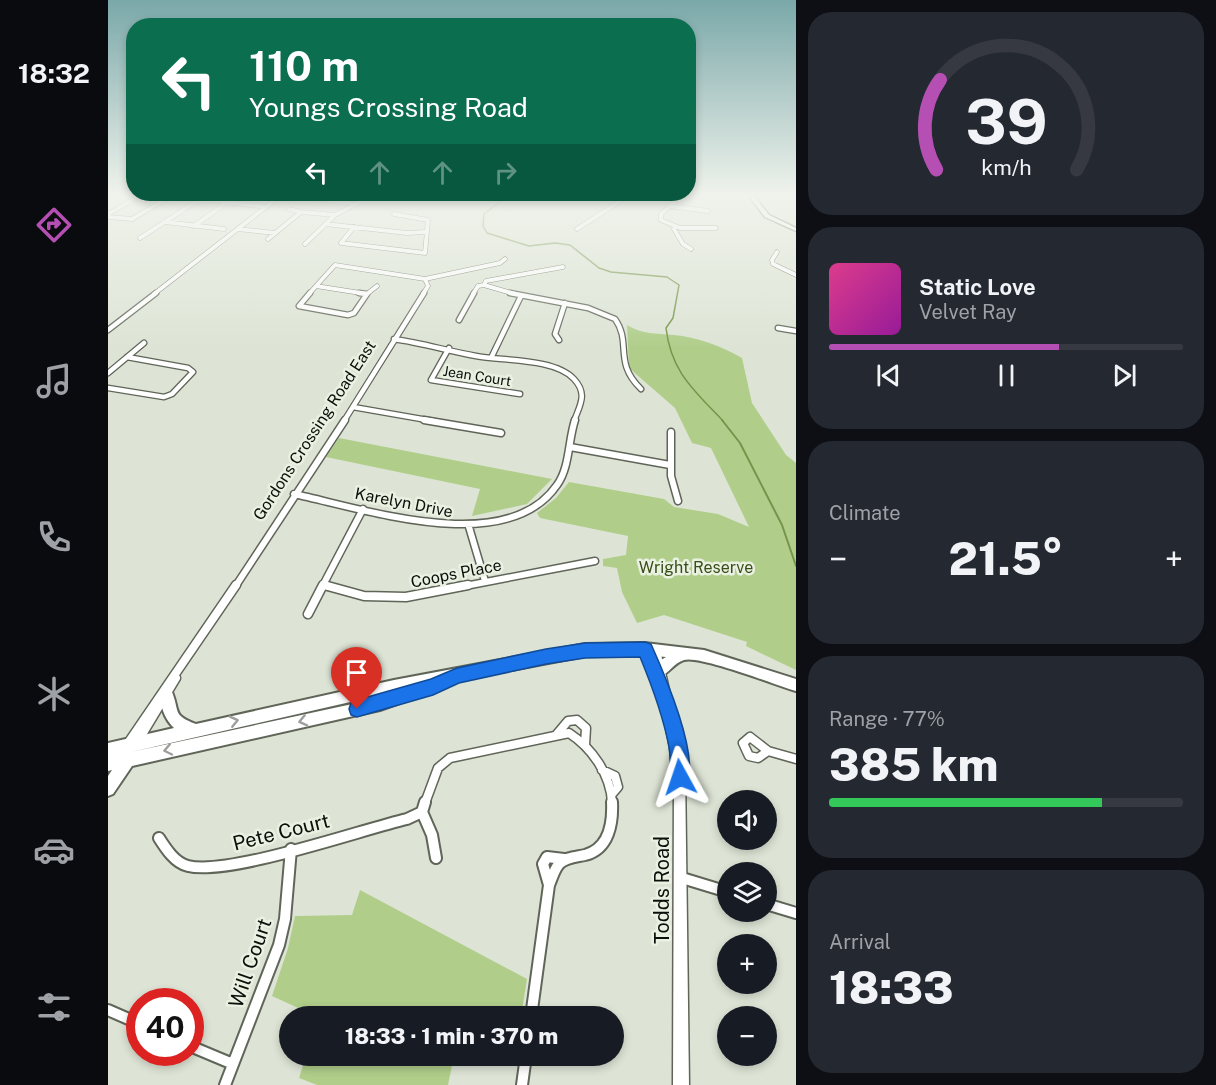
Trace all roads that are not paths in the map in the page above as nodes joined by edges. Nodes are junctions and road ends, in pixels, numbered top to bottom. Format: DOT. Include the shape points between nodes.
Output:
graph roads {
  1 [pos="215,247"];
  2 [pos="367,247"];
  3 [pos="427,247"];
  4 [pos="687,247"];
  5 [pos="691,249"];
  6 [pos="777,252"];
  7 [pos="505,259"];
  8 [pos="563,267"];
  9 [pos="796,275"];
  10 [pos="425,279"];
  11 [pos="484,285"];
  12 [pos="316,286"];
  13 [pos="377,286"];
  14 [pos="367,294"];
  15 [pos="521,296"];
  16 [pos="565,303"];
  17 [pos="459,320"];
  18 [pos="778,328"];
  19 [pos="108,330"];
  20 [pos="796,331"];
  21 [pos="394,339"];
  22 [pos="559,340"];
  23 [pos="144,343"];
  24 [pos="449,348"];
  25 [pos="492,356"];
  26 [pos="128,357"];
  27 [pos="108,373"];
  28 [pos="108,388"];
  29 [pos="641,389"];
  30 [pos="520,394"];
  31 [pos="353,407"];
  32 [pos="671,432"];
  33 [pos="501,433"];
  34 [pos="570,447"];
  35 [pos="670,465"];
  36 [pos="294,494"];
  37 [pos="678,501"];
  38 [pos="363,508"];
  39 [pos="469,527"];
  40 [pos="595,561"];
  41 [pos="485,581"];
  42 [pos="323,585"];
  43 [pos="309,614"];
  44 [pos="650,650"];
  45 [pos="685,653"];
  46 [pos="180,670"];
  47 [pos="661,670"];
  48 [pos="796,685"];
  49 [pos="397,692"];
  50 [pos="167,696"];
  51 [pos="665,696"];
  52 [pos="196,730"];
  53 [pos="555,736"];
  54 [pos="585,745"];
  55 [pos="768,751"];
  56 [pos="121,754"];
  57 [pos="796,759"];
  58 [pos="108,777"];
  59 [pos="108,789"];
  60 [pos="422,812"];
  61 [pos="159,838"];
  62 [pos="291,849"];
  63 [pos="436,858"];
  64 [pos="682,878"];
  65 [pos="717,889"];
  66 [pos="777,907"];
  67 [pos="796,913"];
  68 [pos="532,1006"];
  69 [pos="108,1010"];
  70 [pos="126,1017"];
  71 [pos="204,1052"];
  72 [pos="233,1064"];
  73 [pos="525,1066"];
  74 [pos="225,1085"];
  75 [pos="522,1085"];
  76 [pos="681,1085"];
  1 -- 19 [label="street"];
  2 -- 3 [label="street" via="420,254"];
  4 -- 5 [label="street"];
  6 -- 9 [label="street" via="772,260 774,266"];
  7 -- 10 [label="street"];
  8 -- 11 [label="street" via="486,281"];
  10 -- 12 [label="street" via="335,265"];
  10 -- 21 [label="street, Gordons Crossing Road East" via="428,286"];
  11 -- 15 [label="street"];
  11 -- 17 [label="street" via="478,286"];
  12 -- 14 [label="street"];
  12 -- 14 [label="street" via="299,307 346,315 354,313"];
  13 -- 14 [label="street"];
  15 -- 16 [label="street"];
  15 -- 25 [label="street"];
  16 -- 22 [label="street" via="555,333"];
  16 -- 29 [label="street" via="615,318 620,326 623,368"];
  18 -- 20 [label="street"];
  21 -- 24 [label="street, Karelyn Drive"];
  21 -- 31 [label="street, Gordons Crossing Road East"];
  23 -- 26 [label="street"];
  24 -- 25 [label="street, Karelyn Drive"];
  24 -- 30 [label="street, Jean Court" via="431,380"];
  25 -- 34 [label="street, Karelyn Drive" via="556,369 579,383 583,404 577,410"];
  26 -- 27 [label="street"];
  26 -- 28 [label="street" via="193,372 164,397"];
  31 -- 33 [label="street"];
  31 -- 36 [label="street, Gordons Crossing Road East"];
  32 -- 35 [label="street"];
  34 -- 35 [label="street"];
  34 -- 39 [label="street, Karelyn Drive" via="557,485 531,509 493,524"];
  35 -- 37 [label="street"];
  36 -- 38 [label="street, Karelyn Drive"];
  36 -- 46 [label="street, Gordons Crossing Road East"];
  38 -- 39 [label="street, Karelyn Drive"];
  38 -- 42 [label="street"];
  39 -- 41 [label="street"];
  40 -- 41 [label="street, Coops Place"];
  41 -- 42 [label="street, Coops Place" via="406,597 380,598"];
  42 -- 43 [label="street"];
  44 -- 45 [label="main road"];
  44 -- 47 [label="street, Todds Road"];
  44 -- 49 [label="main road" via="569,652"];
  44 -- 51 [label="street, Todds Road"];
  45 -- 47 [label="main road"];
  45 -- 48 [label="main road"];
  46 -- 50 [label="street, Gordons Crossing Road East"];
  46 -- 56 [label="street, Gordons Crossing Road East"];
  47 -- 51 [label="street, Todds Road"];
  52 -- 49 [label="main road, one-way"];
  49 -- 56 [label="main road, one-way"];
  50 -- 52 [label="main road" via="174,721"];
  50 -- 56 [label="street, Gordons Crossing Road East"];
  51 -- 64 [label="street, Todds Road" via="678,748"];
  52 -- 56 [label="main road"];
  53 -- 54 [label="street" via="568,733"];
  53 -- 54 [label="street" via="568,721 577,720 586,728"];
  53 -- 60 [label="street" via="450,758 432,779"];
  54 -- 68 [label="street" via="609,780 612,794 608,834 596,850 564,859 547,856 543,864 549,885"];
  55 -- 57 [label="street"];
  56 -- 58 [label="main road"];
  56 -- 59 [label="main road"];
  60 -- 62 [label="street, Pete Court"];
  60 -- 63 [label="street"];
  61 -- 62 [label="street, Pete Court" via="174,859 189,867 205,869"];
  62 -- 72 [label="street, Will Court" via="279,945"];
  64 -- 65 [label="street"];
  64 -- 76 [label="street, Todds Road"];
  66 -- 67 [label="street"];
  69 -- 70 [label="street"];
  71 -- 72 [label="street"];
  72 -- 74 [label="street, Will Court"];
  73 -- 75 [label="street"];
}
